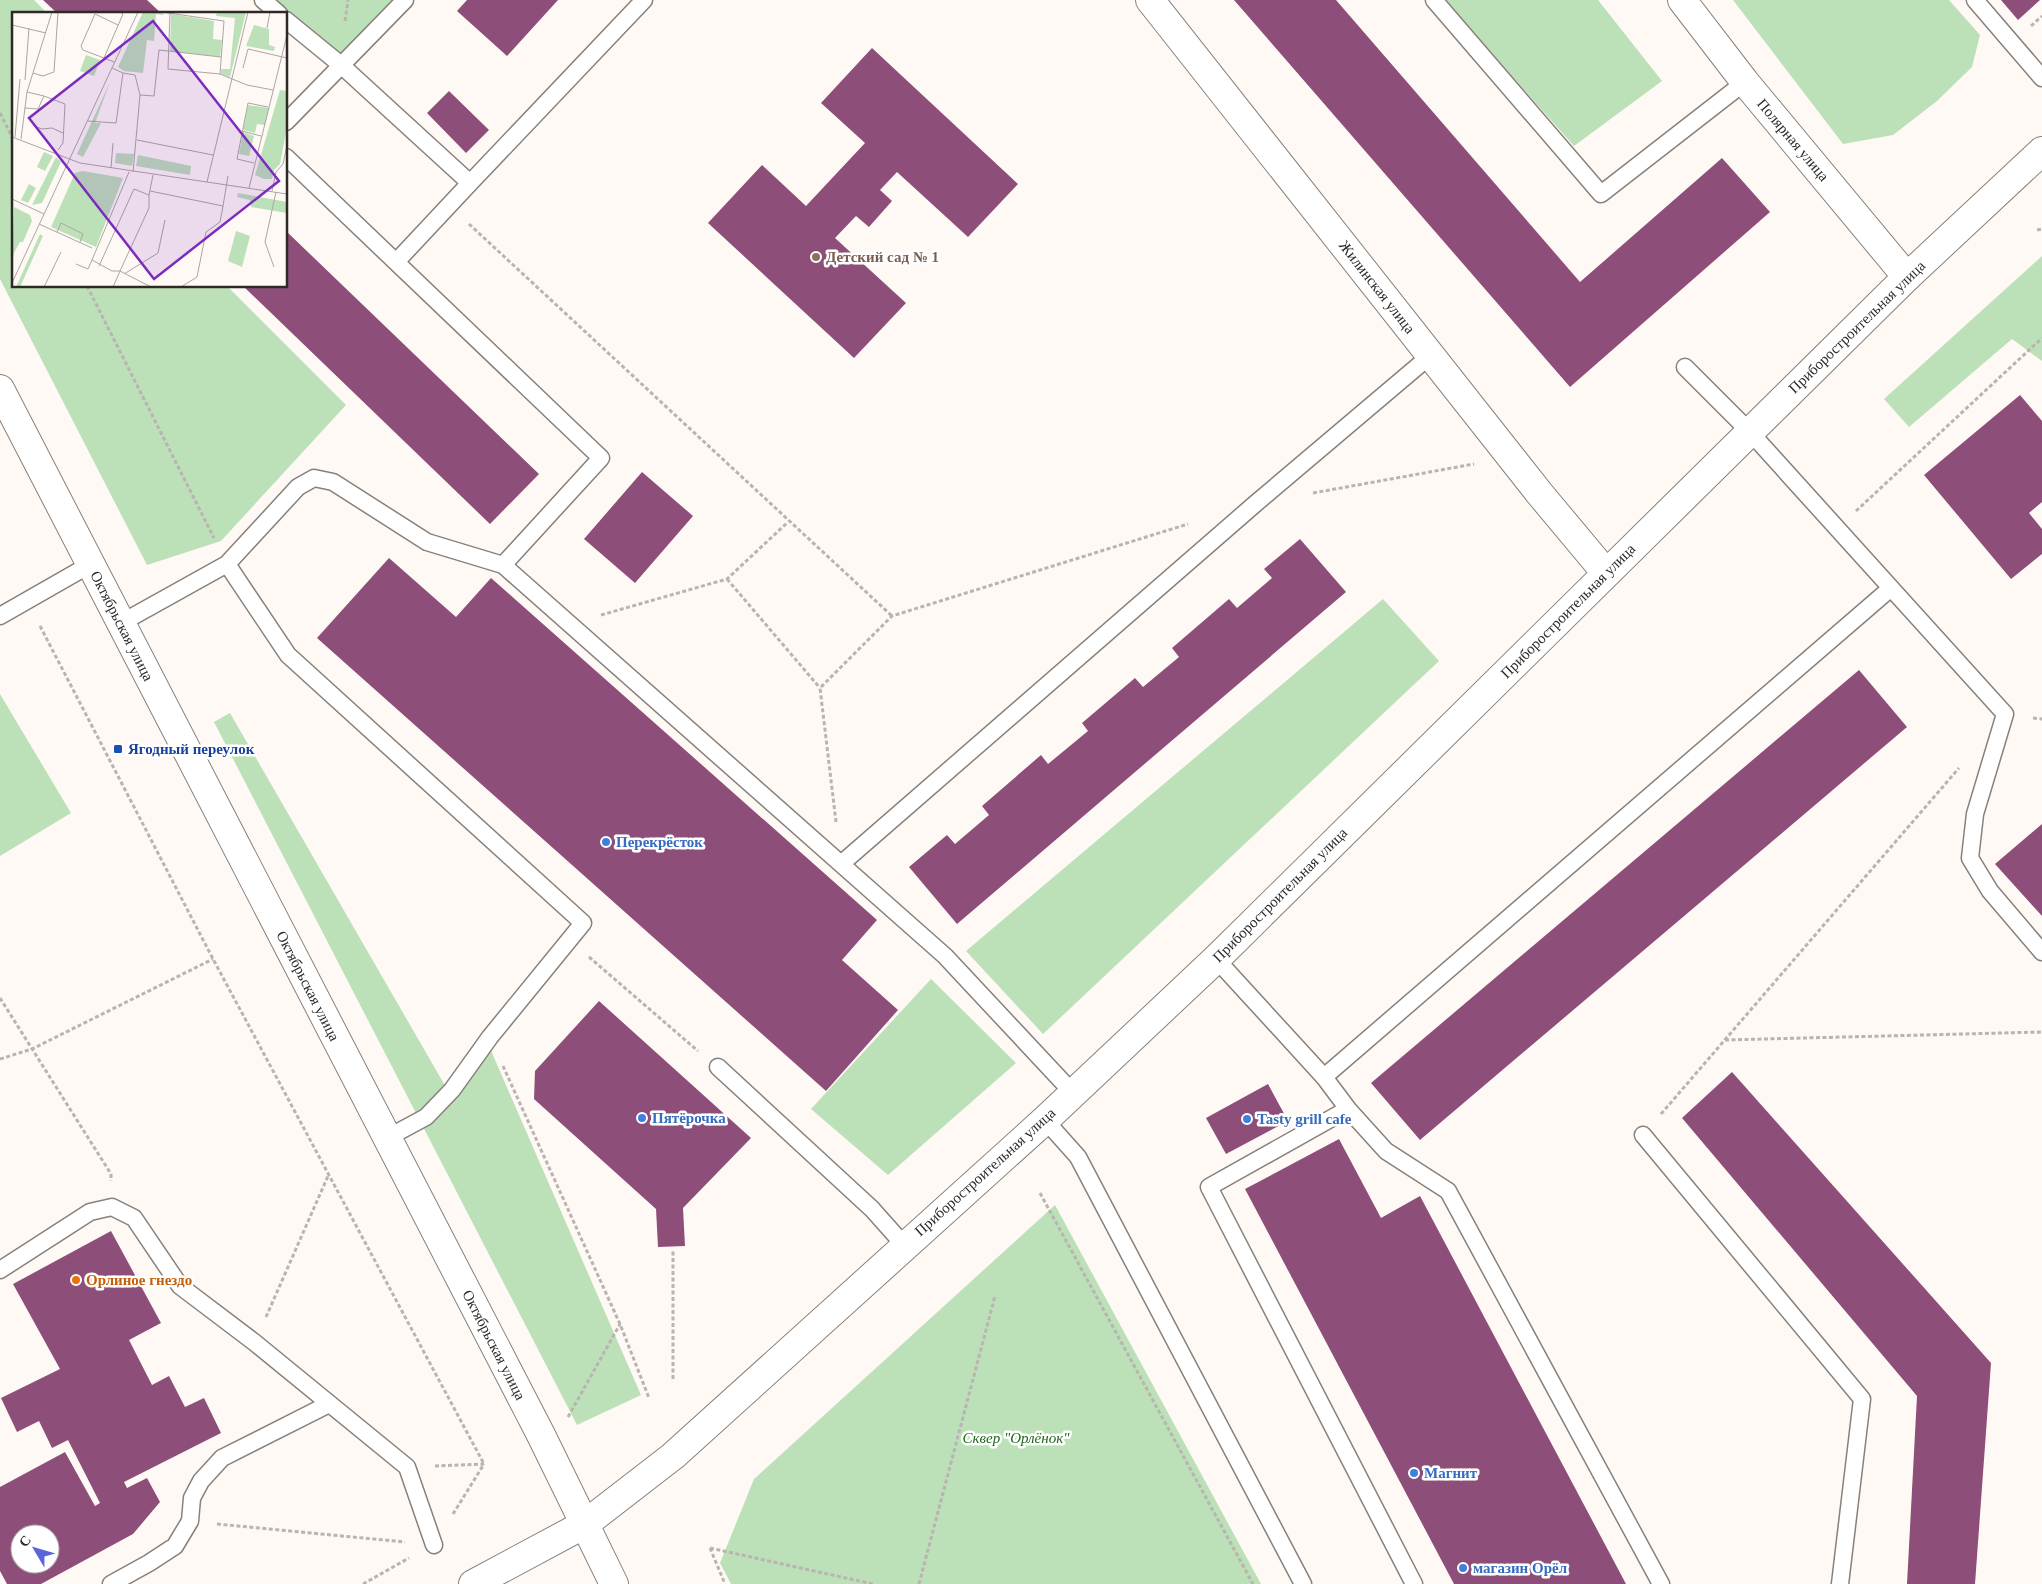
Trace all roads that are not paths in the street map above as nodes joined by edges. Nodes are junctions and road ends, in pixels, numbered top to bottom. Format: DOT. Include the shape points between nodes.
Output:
graph roads {
  1 [pos="263,0"];
  2 [pos="405,0"];
  3 [pos="644,0"];
  4 [pos="1150,0"];
  5 [pos="1434,0"];
  6 [pos="1682,0"];
  7 [pos="1976,0"];
  8 [pos="277,12"];
  9 [pos="288,22"];
  10 [pos="341,65"];
  11 [pos="2042,78"];
  12 [pos="1746,82"];
  13 [pos="288,120"];
  14 [pos="2042,151"];
  15 [pos="288,159"];
  16 [pos="470,183"];
  17 [pos="396,262"];
  18 [pos="1907,277"];
  19 [pos="1431,356"];
  20 [pos="1685,367"];
  21 [pos="0,389"];
  22 [pos="1750,432"];
  23 [pos="90,564"];
  24 [pos="227,564"];
  25 [pos="503,565"];
  26 [pos="1606,573"];
  27 [pos="1891,588"];
  28 [pos="0,616"];
  29 [pos="120,623"];
  30 [pos="841,864"];
  31 [pos="2042,952"];
  32 [pos="1216,959"];
  33 [pos="718,1067"];
  34 [pos="1324,1077"];
  35 [pos="1073,1093"];
  36 [pos="1348,1109"];
  37 [pos="1044,1120"];
  38 [pos="1643,1135"];
  39 [pos="387,1138"];
  40 [pos="904,1245"];
  41 [pos="0,1270"];
  42 [pos="329,1404"];
  43 [pos="585,1524"];
  44 [pos="434,1545"];
  45 [pos="111,1584"];
  46 [pos="473,1584"];
  47 [pos="614,1584"];
  48 [pos="1303,1584"];
  49 [pos="1414,1584"];
  50 [pos="1661,1584"];
  51 [pos="1840,1584"];
  1 -- 8 [label="lane"];
  2 -- 10 [label="lane"];
  3 -- 16 [label="lane"];
  4 -- 19 [label="main road, Жилинская улица"];
  5 -- 12 [label="lane" via="1602,194"];
  6 -- 12 [label="main road, Полярная улица"];
  7 -- 11 [label="lane"];
  9 -- 10 [label="lane"];
  10 -- 13 [label="lane"];
  10 -- 16 [label="lane"];
  12 -- 18 [label="main road, Полярная улица"];
  14 -- 18 [label="main road, Приборостроительная улица"];
  15 -- 17 [label="lane"];
  16 -- 17 [label="lane"];
  17 -- 25 [label="lane" via="601,458"];
  18 -- 22 [label="main road, Приборостроительная улица"];
  19 -- 26 [label="main road, Жилинская улица"];
  19 -- 30 [label="lane"];
  20 -- 22 [label="lane"];
  21 -- 23 [label="main road, Октябрьская улица"];
  22 -- 26 [label="main road, Приборостроительная улица"];
  22 -- 27 [label="lane"];
  23 -- 28 [label="lane"];
  23 -- 29 [label="main road, Октябрьская улица"];
  24 -- 25 [label="lane" via="298,487 314,478 333,482 426,542"];
  24 -- 29 [label="lane"];
  24 -- 39 [label="lane" via="288,655 583,923 452,1090 426,1117"];
  25 -- 30 [label="lane"];
  26 -- 32 [label="main road, Приборостроительная улица"];
  27 -- 31 [label="lane" via="2005,714 1976,814 1970,858 1990,891"];
  27 -- 34 [label="lane"];
  29 -- 39 [label="main road, Октябрьская улица"];
  30 -- 35 [label="lane" via="946,956"];
  32 -- 34 [label="lane"];
  32 -- 35 [label="main road, Приборостроительная улица"];
  33 -- 40 [label="lane" via="872,1209"];
  34 -- 36 [label="lane"];
  35 -- 37 [label="main road, Приборостроительная улица"];
  36 -- 49 [label="lane" via="1208,1187"];
  36 -- 50 [label="lane" via="1386,1151 1448,1192"];
  37 -- 40 [label="main road, Приборостроительная улица"];
  37 -- 48 [label="lane" via="1078,1157"];
  38 -- 51 [label="lane" via="1862,1399"];
  39 -- 43 [label="main road, Октябрьская улица"];
  40 -- 43 [label="main road, Приборостроительная улица" via="673,1456"];
  41 -- 42 [label="lane" via="90,1212 112,1207 134,1218 180,1286"];
  42 -- 44 [label="lane" via="407,1467"];
  42 -- 45 [label="lane" via="222,1458 201,1481 192,1498 190,1522 174,1546"];
  43 -- 46 [label="main road, Приборостроительная улица"];
  43 -- 47 [label="main road, Октябрьская улица"];
}
